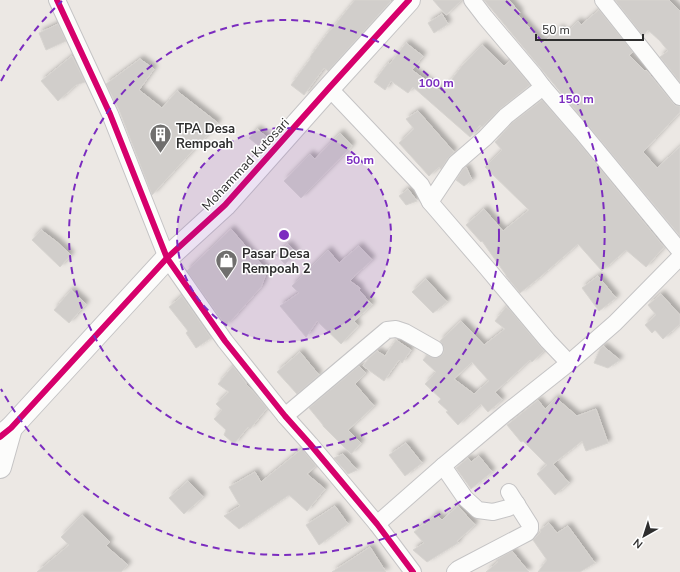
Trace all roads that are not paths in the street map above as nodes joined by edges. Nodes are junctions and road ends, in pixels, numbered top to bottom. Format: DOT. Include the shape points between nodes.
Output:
graph roads {
  1 [pos="57,0"];
  2 [pos="409,0"];
  3 [pos="472,0"];
  4 [pos="603,0"];
  5 [pos="543,87"];
  6 [pos="329,88"];
  7 [pos="680,97"];
  8 [pos="430,202"];
  9 [pos="167,258"];
  10 [pos="678,261"];
  11 [pos="435,349"];
  12 [pos="569,363"];
  13 [pos="285,416"];
  14 [pos="6,432"];
  15 [pos="443,466"];
  16 [pos="0,467"];
  17 [pos="377,524"];
  18 [pos="413,572"];
  19 [pos="455,572"];
  1 -- 9 [label="street" via="110,114"];
  2 -- 6 [label="street, Mohammad Kutosari"];
  3 -- 5 [label="street"];
  4 -- 7 [label="street"];
  5 -- 8 [label="street" via="506,116 456,163"];
  5 -- 10 [label="street" via="581,131"];
  6 -- 8 [label="street" via="421,186"];
  6 -- 9 [label="street, Mohammad Kutosari" via="226,205"];
  8 -- 12 [label="street"];
  9 -- 13 [label="street" via="224,341"];
  9 -- 14 [label="street, Mohammad Kutosari"];
  10 -- 12 [label="street" via="615,323"];
  11 -- 13 [label="street" via="405,332 387,330"];
  12 -- 15 [label="street"];
  13 -- 17 [label="street"];
  14 -- 16 [label="street"];
  15 -- 17 [label="street"];
  15 -- 19 [label="street" via="464,498 478,510 493,512 508,508 513,498 530,525 527,533"];
  17 -- 18 [label="street"];
}
